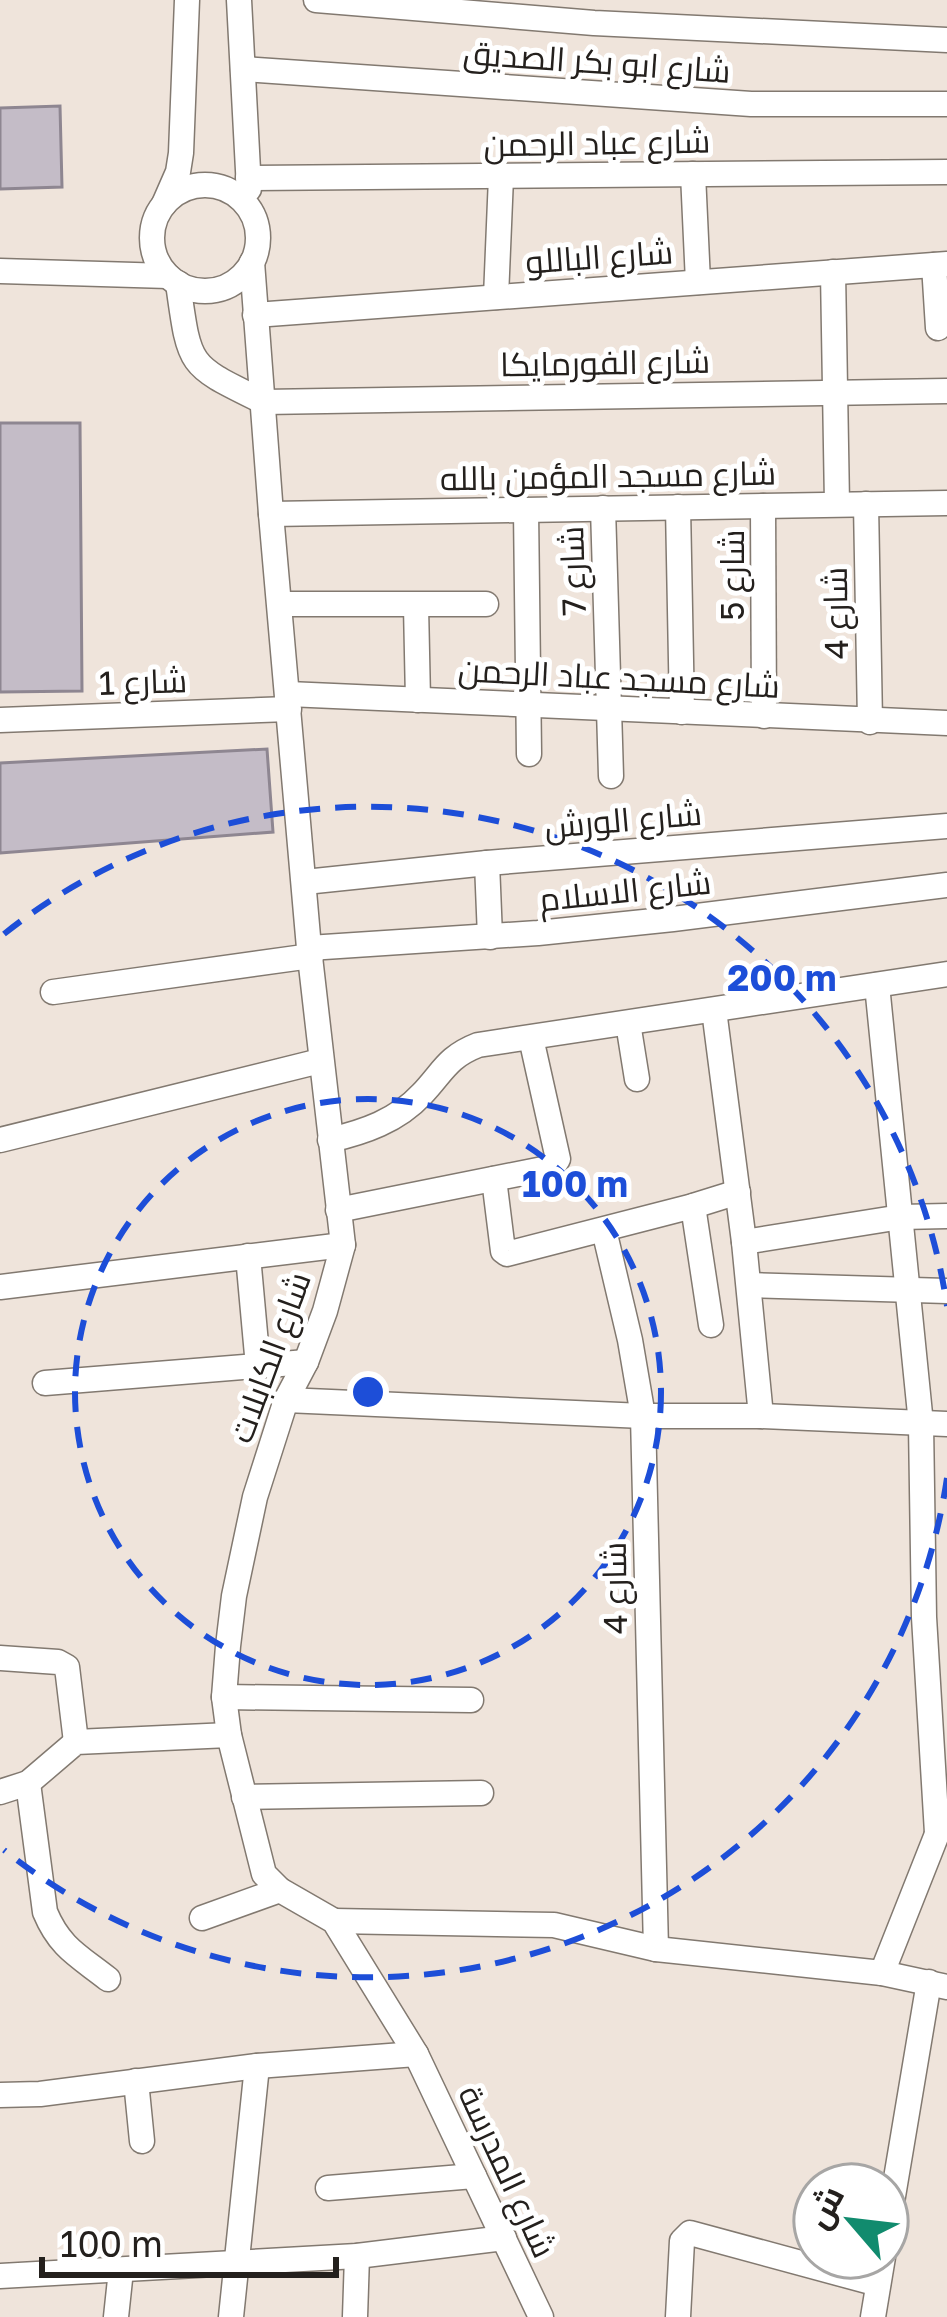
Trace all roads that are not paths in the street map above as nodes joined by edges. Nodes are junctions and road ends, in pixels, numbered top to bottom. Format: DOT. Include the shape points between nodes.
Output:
graph roads {
  1 [pos="187,0"];
  2 [pos="239,0"];
  3 [pos="316,0"];
  4 [pos="595,12"];
  5 [pos="947,40"];
  6 [pos="242,69"];
  7 [pos="947,104"];
  8 [pos="947,172"];
  9 [pos="693,175"];
  10 [pos="501,176"];
  11 [pos="248,178"];
  12 [pos="163,207"];
  13 [pos="250,209"];
  14 [pos="252,262"];
  15 [pos="940,264"];
  16 [pos="0,271"];
  17 [pos="832,272"];
  18 [pos="173,279"];
  19 [pos="698,282"];
  20 [pos="496,297"];
  21 [pos="255,315"];
  22 [pos="938,328"];
  23 [pos="836,391"];
  24 [pos="947,391"];
  25 [pos="265,402"];
  26 [pos="947,502"];
  27 [pos="837,504"];
  28 [pos="866,504"];
  29 [pos="764,506"];
  30 [pos="678,507"];
  31 [pos="603,508"];
  32 [pos="526,510"];
  33 [pos="271,514"];
  34 [pos="280,604"];
  35 [pos="486,604"];
  36 [pos="416,606"];
  37 [pos="418,700"];
  38 [pos="288,702"];
  39 [pos="529,705"];
  40 [pos="609,709"];
  41 [pos="682,712"];
  42 [pos="764,716"];
  43 [pos="0,720"];
  44 [pos="870,722"];
  45 [pos="947,723"];
  46 [pos="529,754"];
  47 [pos="611,776"];
  48 [pos="947,826"];
  49 [pos="487,863"];
  50 [pos="305,882"];
  51 [pos="947,885"];
  52 [pos="490,937"];
  53 [pos="310,952"];
  54 [pos="947,974"];
  55 [pos="878,985"];
  56 [pos="52,992"];
  57 [pos="714,1010"];
  58 [pos="628,1023"];
  59 [pos="532,1038"];
  60 [pos="320,1061"];
  61 [pos="637,1079"];
  62 [pos="0,1140"];
  63 [pos="330,1140"];
  64 [pos="494,1179"];
  65 [pos="738,1192"];
  66 [pos="693,1207"];
  67 [pos="338,1210"];
  68 [pos="947,1216"];
  69 [pos="901,1217"];
  70 [pos="604,1230"];
  71 [pos="744,1242"];
  72 [pos="343,1245"];
  73 [pos="248,1256"];
  74 [pos="749,1286"];
  75 [pos="0,1287"];
  76 [pos="908,1291"];
  77 [pos="947,1292"];
  78 [pos="711,1324"];
  79 [pos="306,1362"];
  80 [pos="258,1366"];
  81 [pos="45,1382"];
  82 [pos="286,1400"];
  83 [pos="643,1416"];
  84 [pos="761,1416"];
  85 [pos="921,1424"];
  86 [pos="947,1424"];
  87 [pos="0,1658"];
  88 [pos="224,1696"];
  89 [pos="471,1700"];
  90 [pos="229,1735"];
  91 [pos="76,1742"];
  92 [pos="28,1783"];
  93 [pos="0,1792"];
  94 [pos="481,1793"];
  95 [pos="244,1797"];
  96 [pos="947,1809"];
  97 [pos="938,1833"];
  98 [pos="280,1890"];
  99 [pos="202,1918"];
  100 [pos="334,1921"];
  101 [pos="656,1949"];
  102 [pos="882,1973"];
  103 [pos="108,1978"];
  104 [pos="938,1984"];
  105 [pos="416,2054"];
  106 [pos="257,2066"];
  107 [pos="136,2081"];
  108 [pos="0,2095"];
  109 [pos="142,2141"];
  110 [pos="902,2161"];
  111 [pos="474,2176"];
  112 [pos="328,2188"];
  113 [pos="504,2238"];
  114 [pos="357,2256"];
  115 [pos="235,2264"];
  116 [pos="122,2270"];
  117 [pos="0,2276"];
  118 [pos="879,2281"];
  119 [pos="878,2284"];
  120 [pos="116,2317"];
  121 [pos="231,2317"];
  122 [pos="355,2317"];
  123 [pos="541,2317"];
  124 [pos="678,2317"];
  125 [pos="873,2317"];
  1 -- 12 [label="street" via="181,153"];
  2 -- 6 [label="street"];
  3 -- 4 [label="street"];
  4 -- 5 [label="street"];
  6 -- 7 [label="street, شارع ابو بكر الصديق" via="751,104"];
  6 -- 11 [label="street"];
  8 -- 9 [label="street, شارع عباد الرحمن"];
  9 -- 10 [label="street, شارع عباد الرحمن"];
  9 -- 19 [label="street"];
  10 -- 11 [label="street, شارع عباد الرحمن"];
  10 -- 20 [label="street"];
  11 -- 13 [label="street"];
  12 -- 13 [label="street" via="207,185 232,192"];
  12 -- 18 [label="street" via="153,242"];
  13 -- 14 [label="street" via="258,230"];
  14 -- 18 [label="street" via="225,287 201,291"];
  14 -- 21 [label="street, شارع الكابلات"];
  15 -- 17 [label="street, شارع الباللو"];
  15 -- 22 [label="street"];
  16 -- 18 [label="street"];
  17 -- 19 [label="street, شارع الباللو"];
  17 -- 23 [label="street"];
  18 -- 25 [label="street" via="194,360"];
  19 -- 20 [label="street, شارع الباللو"];
  20 -- 21 [label="street, شارع الباللو"];
  21 -- 25 [label="street, شارع الكابلات"];
  23 -- 24 [label="street, شارع الفورمايكا"];
  23 -- 25 [label="street, شارع الفورمايكا"];
  23 -- 27 [label="street"];
  25 -- 33 [label="street, شارع الكابلات"];
  26 -- 28 [label="street, شارع مسجد المؤمن بالله"];
  27 -- 28 [label="street, شارع مسجد المؤمن بالله"];
  27 -- 29 [label="street, شارع مسجد المؤمن بالله"];
  28 -- 44 [label="street, شارع 4"];
  29 -- 30 [label="street, شارع مسجد المؤمن بالله"];
  29 -- 42 [label="street, شارع 5"];
  30 -- 31 [label="street, شارع مسجد المؤمن بالله"];
  30 -- 41 [label="street"];
  31 -- 32 [label="street, شارع مسجد المؤمن بالله"];
  31 -- 40 [label="street, شارع 7"];
  32 -- 33 [label="street, شارع مسجد المؤمن بالله"];
  32 -- 39 [label="street"];
  33 -- 34 [label="street, شارع الكابلات"];
  34 -- 36 [label="street"];
  34 -- 38 [label="street, شارع الكابلات"];
  35 -- 36 [label="street"];
  36 -- 37 [label="street"];
  37 -- 38 [label="street, شارع مسجد عباد الرحمن"];
  37 -- 39 [label="street, شارع مسجد عباد الرحمن"];
  38 -- 43 [label="street, شارع 1"];
  38 -- 50 [label="street, شارع الكابلات"];
  39 -- 40 [label="street, شارع مسجد عباد الرحمن"];
  39 -- 46 [label="street"];
  40 -- 41 [label="street, شارع مسجد عباد الرحمن"];
  40 -- 47 [label="street, شارع 7"];
  41 -- 42 [label="street, شارع مسجد عباد الرحمن"];
  42 -- 44 [label="street, شارع مسجد عباد الرحمن"];
  44 -- 45 [label="street, شارع مسجد عباد الرحمن"];
  48 -- 49 [label="street, شارع الورش"];
  49 -- 50 [label="street, شارع الورش"];
  49 -- 52 [label="street"];
  50 -- 53 [label="street, شارع الكابلات"];
  51 -- 52 [label="street, شارع الاسلام"];
  52 -- 53 [label="street, شارع الاسلام"];
  53 -- 56 [label="street, شارع الاسلام"];
  53 -- 60 [label="street, شارع الكابلات"];
  54 -- 55 [label="street"];
  55 -- 57 [label="street"];
  55 -- 69 [label="street"];
  57 -- 58 [label="street"];
  57 -- 65 [label="street"];
  58 -- 59 [label="street"];
  58 -- 61 [label="street"];
  59 -- 63 [label="street" via="460,1052 394,1117"];
  59 -- 64 [label="street" via="558,1159 553,1167"];
  60 -- 62 [label="street"];
  60 -- 63 [label="street, شارع الكابلات"];
  63 -- 67 [label="street, شارع الكابلات"];
  64 -- 67 [label="street"];
  64 -- 70 [label="street" via="505,1253"];
  65 -- 66 [label="street"];
  65 -- 71 [label="street"];
  66 -- 70 [label="street"];
  66 -- 78 [label="street"];
  67 -- 72 [label="street, شارع الكابلات"];
  68 -- 69 [label="street"];
  69 -- 71 [label="street"];
  69 -- 76 [label="street"];
  70 -- 83 [label="street, شارع 4"];
  71 -- 74 [label="street"];
  72 -- 73 [label="street"];
  72 -- 79 [label="street, شارع الكابلات"];
  73 -- 75 [label="street"];
  73 -- 80 [label="street"];
  74 -- 76 [label="street"];
  74 -- 84 [label="street"];
  76 -- 77 [label="street"];
  76 -- 85 [label="street"];
  79 -- 80 [label="street"];
  79 -- 82 [label="street, شارع الكابلات"];
  80 -- 81 [label="street"];
  82 -- 83 [label="street"];
  82 -- 88 [label="street, شارع الكابلات" via="244,1546"];
  83 -- 84 [label="street"];
  83 -- 101 [label="street, شارع 4"];
  84 -- 85 [label="street"];
  85 -- 86 [label="street"];
  85 -- 97 [label="street"];
  87 -- 91 [label="street" via="67,1667"];
  88 -- 89 [label="street"];
  88 -- 90 [label="street, شارع الكابلات"];
  90 -- 91 [label="street"];
  90 -- 95 [label="street, شارع الكابلات"];
  91 -- 92 [label="street"];
  92 -- 93 [label="street"];
  92 -- 103 [label="street" via="45,1912 60,1941"];
  94 -- 95 [label="street"];
  95 -- 98 [label="street, شارع الكابلات" via="264,1874"];
  96 -- 97 [label="street"];
  97 -- 102 [label="street"];
  98 -- 99 [label="street"];
  98 -- 100 [label="street"];
  100 -- 101 [label="street" via="554,1925"];
  100 -- 105 [label="street"];
  101 -- 102 [label="street"];
  102 -- 104 [label="street"];
  104 -- 110 [label="street"];
  105 -- 106 [label="street"];
  105 -- 111 [label="street, شارع المدرسة"];
  106 -- 107 [label="street"];
  106 -- 115 [label="street"];
  107 -- 108 [label="street"];
  107 -- 109 [label="street"];
  111 -- 112 [label="street"];
  111 -- 113 [label="street, شارع المدرسة"];
  113 -- 114 [label="street"];
  113 -- 123 [label="street, شارع المدرسة"];
  114 -- 115 [label="street"];
  114 -- 122 [label="street"];
  115 -- 116 [label="street"];
  115 -- 121 [label="street"];
  116 -- 117 [label="street"];
  116 -- 120 [label="street"];
  118 -- 119 [label="street"];
  119 -- 124 [label="street" via="690,2233 682,2241"];
  119 -- 125 [label="street"];
}
